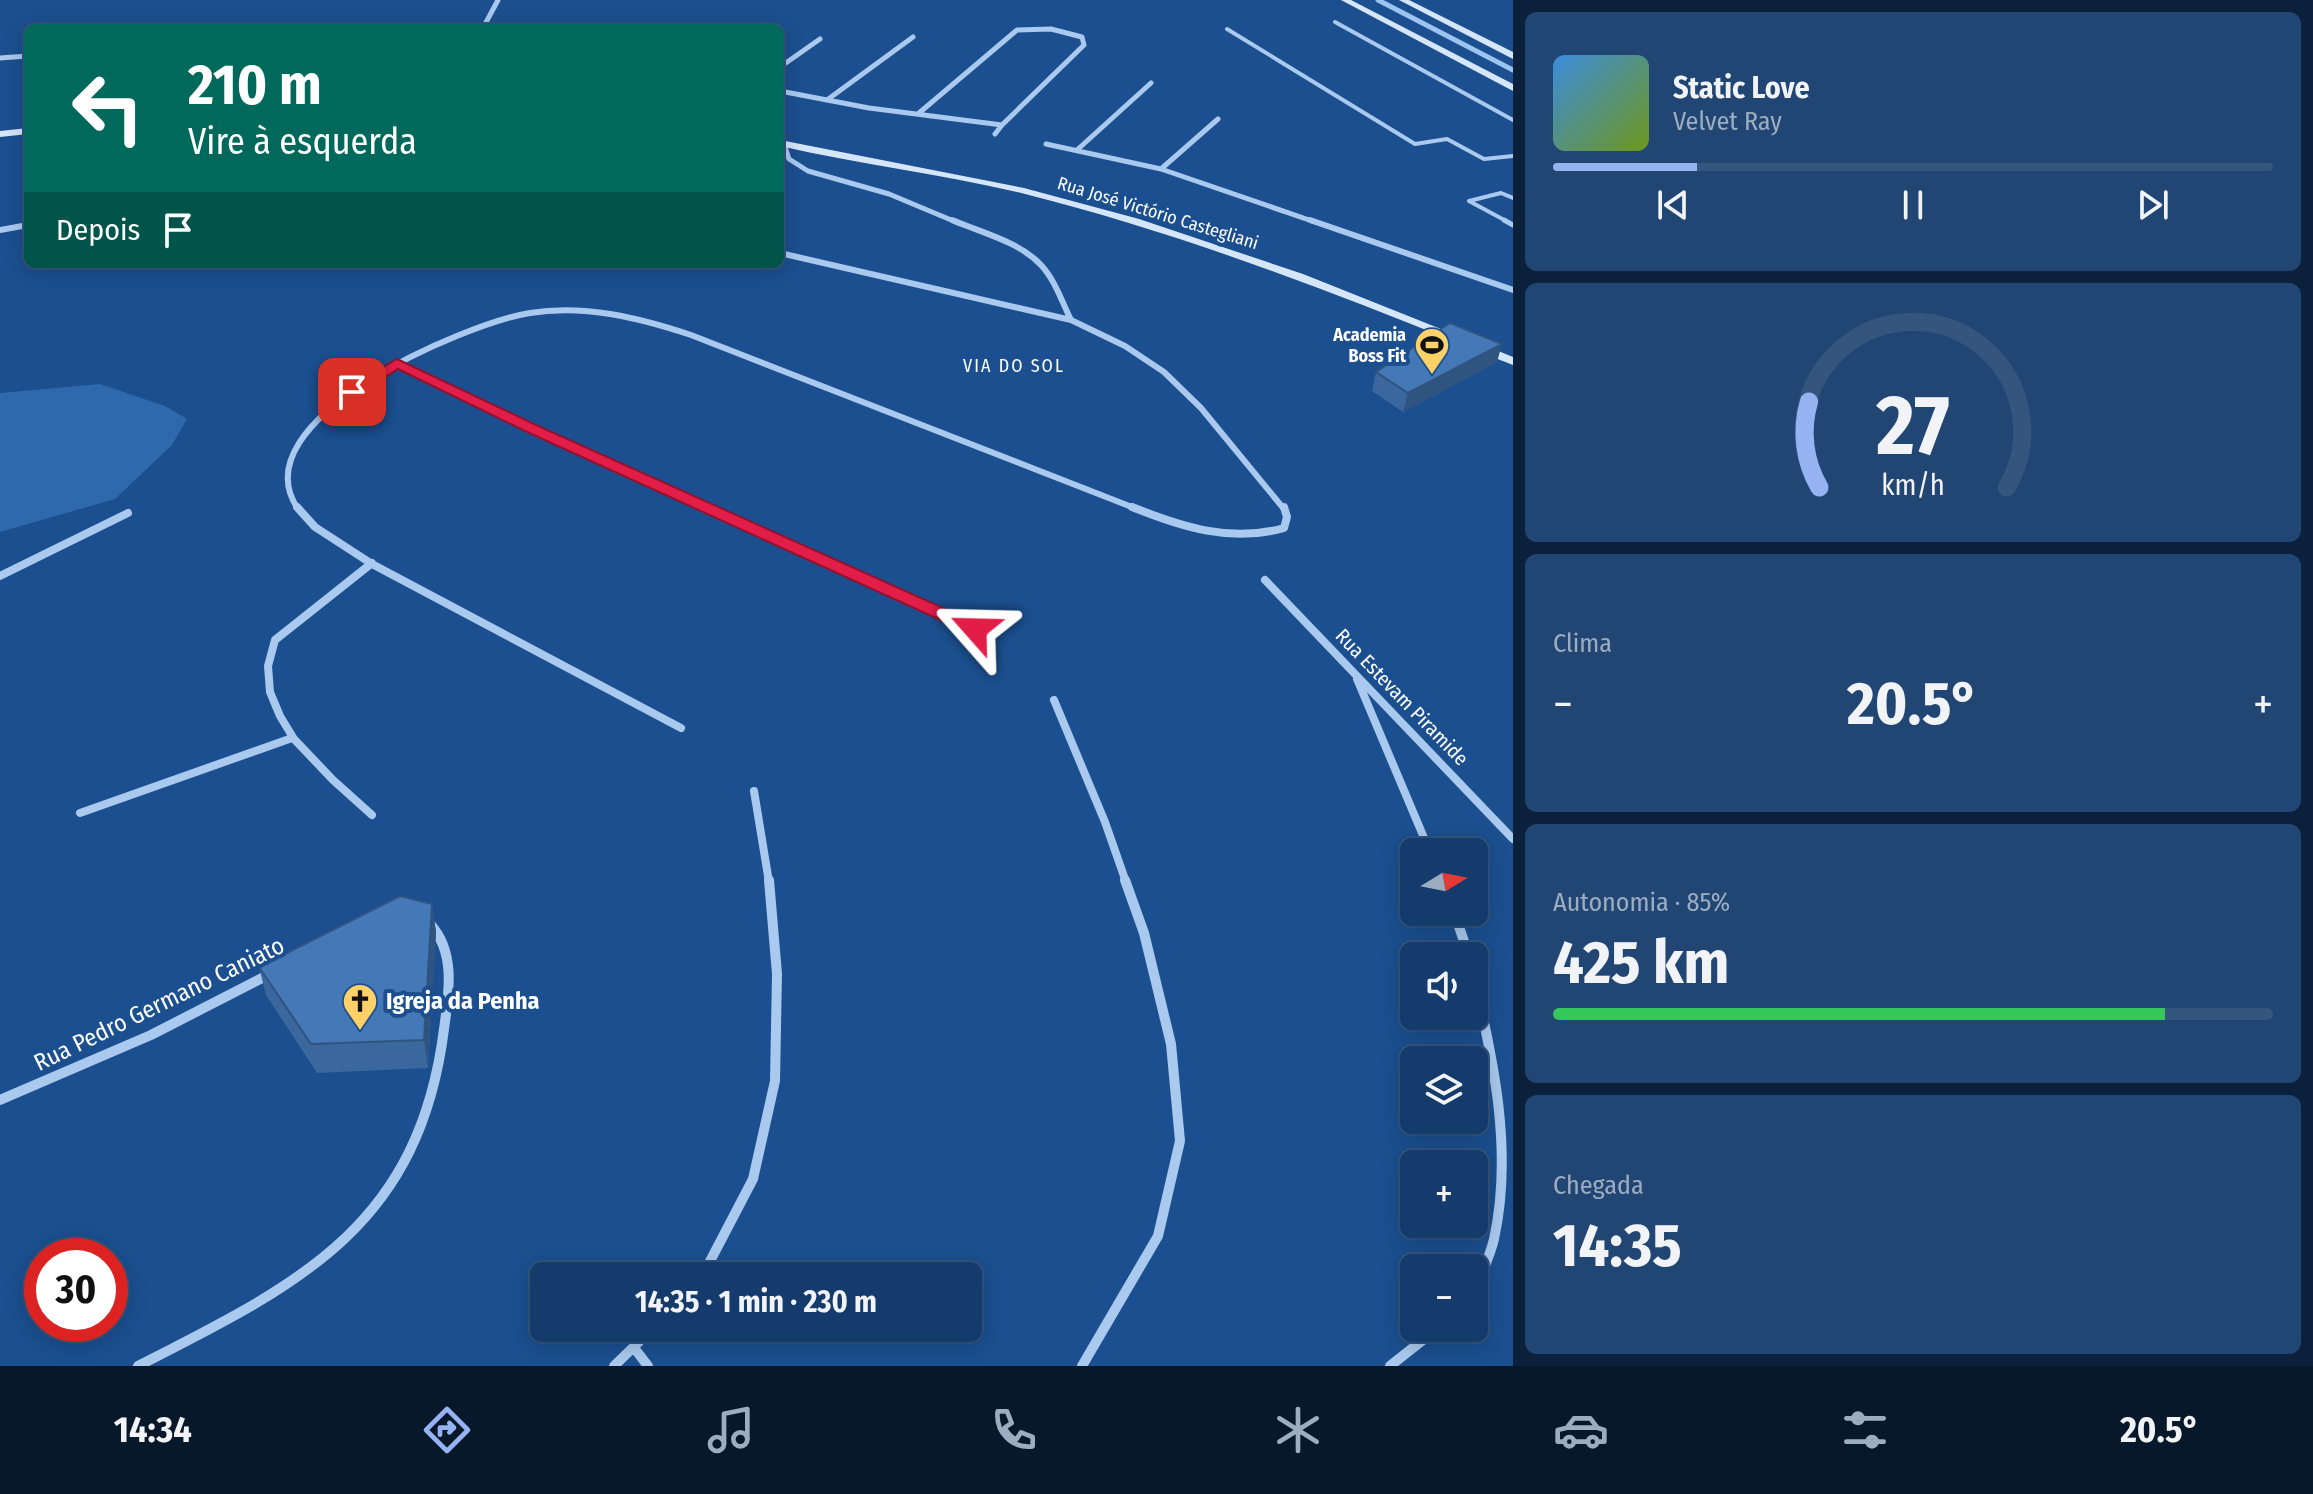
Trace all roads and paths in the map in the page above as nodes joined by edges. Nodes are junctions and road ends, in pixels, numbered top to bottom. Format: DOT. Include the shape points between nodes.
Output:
graph roads {
  1 [pos="498,0"];
  2 [pos="1345,0"];
  3 [pos="1403,0"];
  4 [pos="1335,22"];
  5 [pos="485,24"];
  6 [pos="1227,29"];
  7 [pos="913,37"];
  8 [pos="820,39"];
  9 [pos="24,56"];
  10 [pos="1513,56"];
  11 [pos="0,58"];
  12 [pos="784,64"];
  13 [pos="1151,83"];
  14 [pos="1513,88"];
  15 [pos="784,92"];
  16 [pos="827,100"];
  17 [pos="919,113"];
  18 [pos="1218,119"];
  19 [pos="1513,120"];
  20 [pos="1002,125"];
  21 [pos="24,131"];
  22 [pos="0,134"];
  23 [pos="995,134"];
  24 [pos="784,143"];
  25 [pos="1046,144"];
  26 [pos="784,148"];
  27 [pos="1077,150"];
  28 [pos="1513,156"];
  29 [pos="1161,169"];
  30 [pos="1513,198"];
  31 [pos="1513,225"];
  32 [pos="24,226"];
  33 [pos="0,230"];
  34 [pos="784,254"];
  35 [pos="1513,290"];
  36 [pos="1071,320"];
  37 [pos="1513,361"];
  38 [pos="397,363"];
  39 [pos="128,513"];
  40 [pos="372,563"];
  41 [pos="0,576"];
  42 [pos="1265,580"];
  43 [pos="975,629"];
  44 [pos="1355,674"];
  45 [pos="1054,700"];
  46 [pos="681,728"];
  47 [pos="292,738"];
  48 [pos="754,791"];
  49 [pos="80,813"];
  50 [pos="372,815"];
  51 [pos="1424,838"];
  52 [pos="1513,839"];
  53 [pos="426,922"];
  54 [pos="283,967"];
  55 [pos="1486,1030"];
  56 [pos="0,1100"];
  57 [pos="1488,1254"];
  58 [pos="710,1262"];
  59 [pos="641,1342"];
  60 [pos="1420,1342"];
  61 [pos="635,1349"];
  62 [pos="138,1366"];
  63 [pos="614,1366"];
  64 [pos="648,1366"];
  65 [pos="1082,1366"];
  66 [pos="1390,1366"];
  1 -- 5 [label="street"];
  2 -- 14 [label="street"];
  3 -- 10 [label="street"];
  4 -- 19 [label="lane"];
  6 -- 28 [label="lane" via="1415,144 1447,139 1484,159"];
  7 -- 16 [label="street"];
  8 -- 12 [label="street"];
  9 -- 11 [label="street"];
  13 -- 27 [label="street"];
  15 -- 16 [label="street"];
  16 -- 17 [label="street"];
  17 -- 20 [label="street"];
  17 -- 20 [label="street" via="1017,30 1051,29 1082,37 1084,45"];
  18 -- 29 [label="street"];
  20 -- 23 [label="street"];
  21 -- 22 [label="street"];
  24 -- 37 [label="street, Rua José Victório Castegliani" via="966,178 1092,210 1330,287"];
  25 -- 27 [label="street"];
  26 -- 36 [label="street" via="789,159 808,171 889,194 1014,246 1040,263"];
  27 -- 29 [label="street"];
  29 -- 35 [label="street"];
  30 -- 31 [label="lane" via="1501,193 1469,201"];
  32 -- 33 [label="street"];
  34 -- 36 [label="street"];
  36 -- 38 [label="street" via="1125,346 1192,399 1282,503 1284,528 1266,535 1233,536 1182,525 644,318 572,311 528,314 484,326"];
  38 -- 40 [label="street" via="330,407 299,439 286,472 293,501 312,522"];
  38 -- 43 [label="street"];
  39 -- 41 [label="street"];
  40 -- 46 [label="street"];
  40 -- 47 [label="street" via="275,640 267,658 268,682"];
  42 -- 44 [label="street, Rua Estevam Piramide"];
  44 -- 51 [label="street"];
  44 -- 52 [label="street, Rua Estevam Piramide"];
  45 -- 65 [label="street" via="1144,933 1171,1044 1180,1141 1158,1236"];
  47 -- 49 [label="street"];
  47 -- 50 [label="street"];
  48 -- 58 [label="street" via="768,870 777,974 775,1081 753,1179"];
  53 -- 62 [label="street" via="446,951 444,1031 426,1113 394,1183 351,1233 296,1278"];
  54 -- 56 [label="street, Rua Pedro Germano Caniato" via="151,1035"];
  55 -- 57 [label="street" via="1495,1066 1502,1168"];
  59 -- 61 [label="street"];
  60 -- 66 [label="street"];
  61 -- 63 [label="street"];
  61 -- 64 [label="street"];
}
